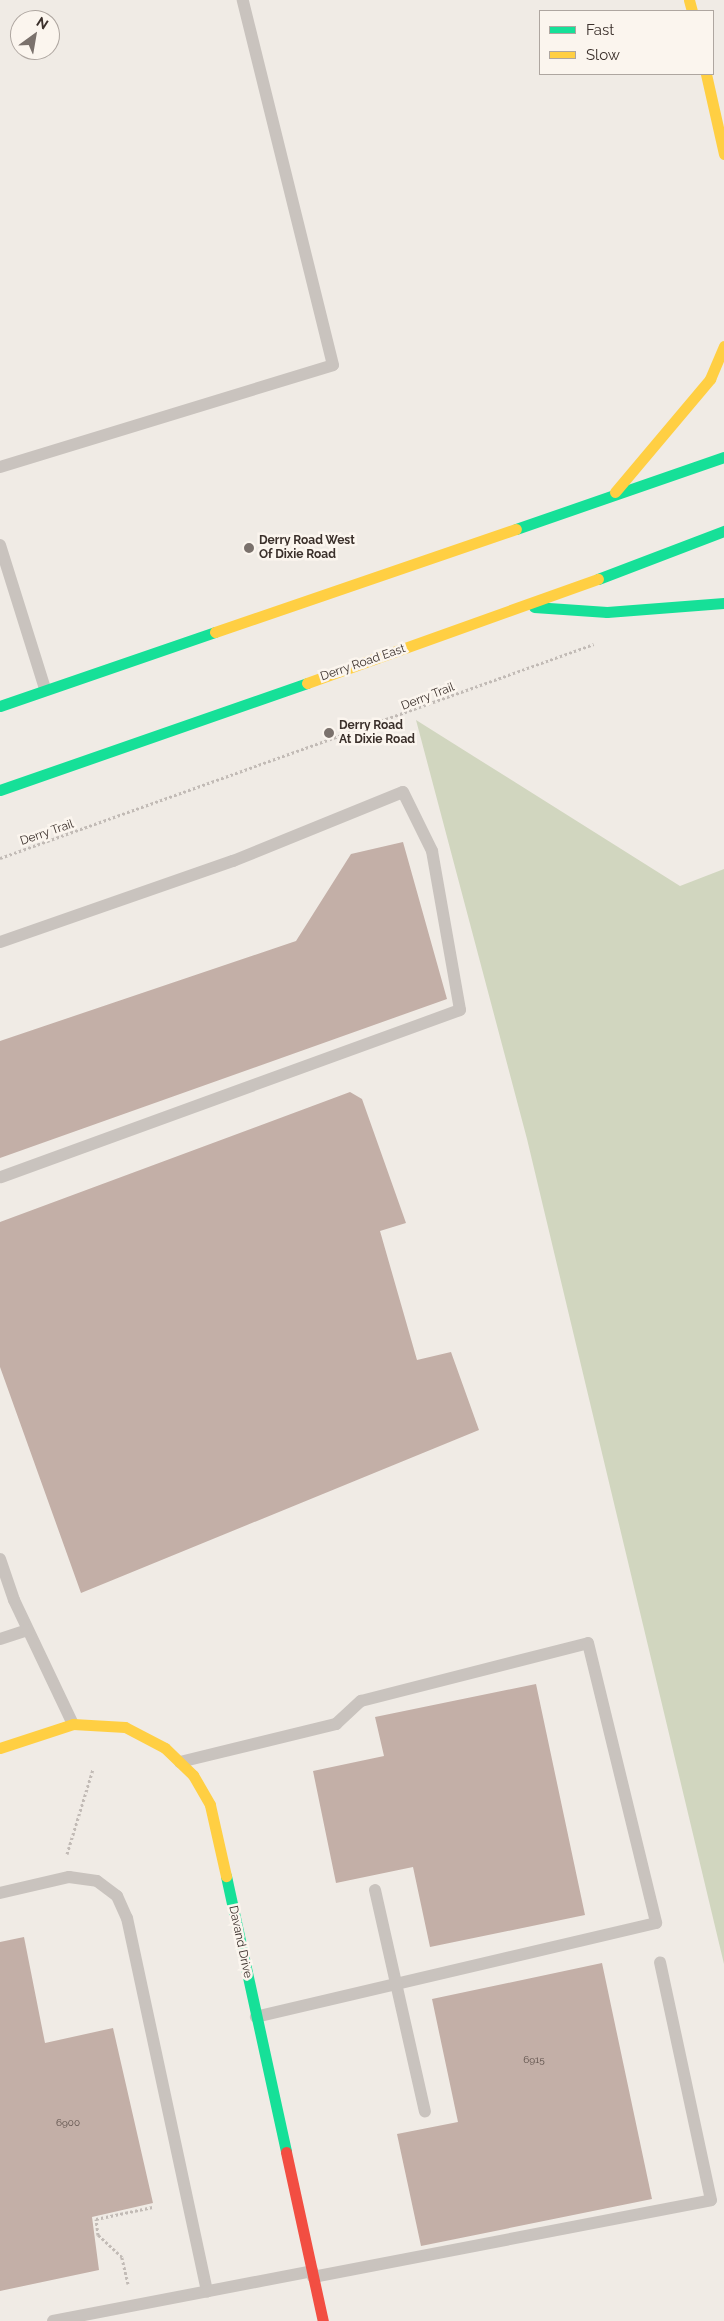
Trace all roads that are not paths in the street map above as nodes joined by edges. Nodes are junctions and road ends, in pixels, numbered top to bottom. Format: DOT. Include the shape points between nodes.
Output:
graph roads {
  1 [pos="243,0"];
  2 [pos="706,75"];
  3 [pos="724,154"];
  4 [pos="724,346"];
  5 [pos="724,457"];
  6 [pos="0,467"];
  7 [pos="615,492"];
  8 [pos="724,532"];
  9 [pos="0,545"];
  10 [pos="724,604"];
  11 [pos="526,606"];
  12 [pos="45,689"];
  13 [pos="0,706"];
  14 [pos="0,790"];
  15 [pos="0,942"];
  16 [pos="0,1177"];
  17 [pos="0,1558"];
  18 [pos="28,1630"];
  19 [pos="0,1639"];
  20 [pos="73,1724"];
  21 [pos="0,1748"];
  22 [pos="180,1762"];
  23 [pos="375,1890"];
  24 [pos="0,1893"];
  25 [pos="660,1962"];
  26 [pos="396,1984"];
  27 [pos="256,2017"];
  28 [pos="424,2111"];
  29 [pos="313,2274"];
  30 [pos="207,2292"];
  31 [pos="53,2321"];
  32 [pos="323,2321"];
  1 -- 6 [label="lane" via="333,365"];
  2 -- 3 [label="main road"];
  4 -- 7 [label="main road" via="710,379"];
  5 -- 7 [label="main road"];
  7 -- 12 [label="main road"];
  8 -- 11 [label="main road, Derry Road East"];
  9 -- 12 [label="lane"];
  10 -- 11 [label="main road" via="607,612"];
  11 -- 14 [label="main road, Derry Road East"];
  12 -- 13 [label="main road"];
  15 -- 16 [label="lane" via="234,861 403,792 432,851 460,1010"];
  17 -- 18 [label="lane"];
  18 -- 19 [label="lane"];
  18 -- 20 [label="lane"];
  20 -- 21 [label="main road, Davand Drive"];
  20 -- 22 [label="main road, Davand Drive" via="125,1727 165,1748"];
  22 -- 26 [label="lane" via="336,1724 361,1701 588,1642 656,1923"];
  22 -- 27 [label="main road, Davand Drive" via="210,1805"];
  23 -- 26 [label="lane"];
  24 -- 30 [label="lane" via="58,1879 97,1881 117,1896 127,1918"];
  25 -- 29 [label="lane" via="711,2200"];
  26 -- 27 [label="lane"];
  26 -- 28 [label="lane"];
  27 -- 29 [label="main road, Davand Drive"];
  29 -- 30 [label="lane"];
  29 -- 32 [label="main road, Davand Drive"];
  30 -- 31 [label="lane"];
}
